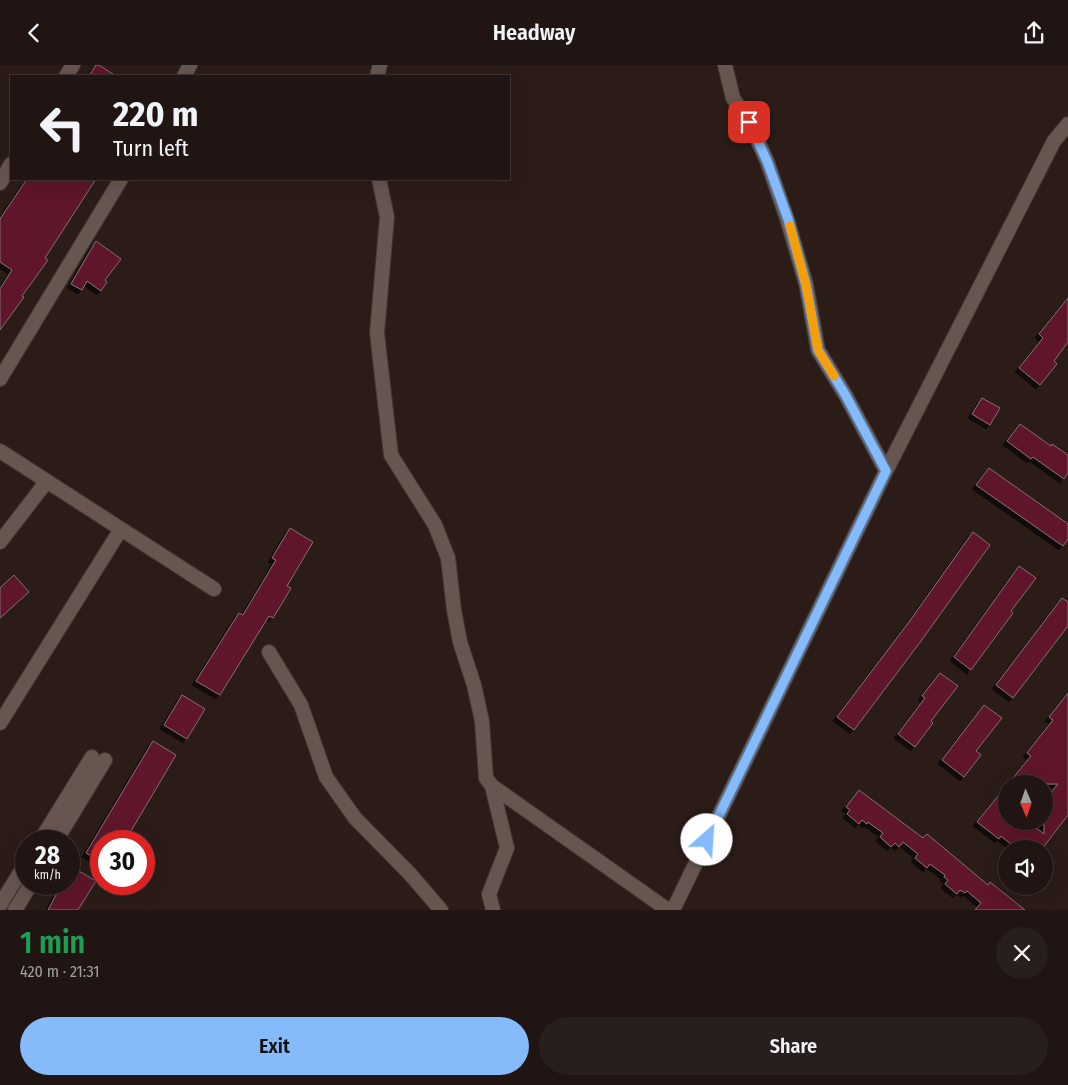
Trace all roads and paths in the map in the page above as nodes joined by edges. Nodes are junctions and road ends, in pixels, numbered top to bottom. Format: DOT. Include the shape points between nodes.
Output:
graph roads {
  1 [pos="724,65"];
  2 [pos="1068,124"];
  3 [pos="10,166"];
  4 [pos="121,180"];
  5 [pos="379,180"];
  6 [pos="0,183"];
  7 [pos="0,379"];
  8 [pos="0,451"];
  9 [pos="886,471"];
  10 [pos="47,481"];
  11 [pos="121,529"];
  12 [pos="0,542"];
  13 [pos="214,589"];
  14 [pos="269,652"];
  15 [pos="0,723"];
  16 [pos="492,786"];
  17 [pos="48,830"];
  18 [pos="62,830"];
  19 [pos="15,881"];
  20 [pos="24,895"];
  21 [pos="0,905"];
  22 [pos="15,910"];
  23 [pos="441,910"];
  24 [pos="493,910"];
  25 [pos="668,910"];
  26 [pos="673,910"];
  1 -- 9 [label="street" via="733,98 749,122 767,161 788,219 806,285 818,350"];
  2 -- 9 [label="street" via="1054,141"];
  3 -- 6 [label="street"];
  4 -- 7 [label="street"];
  5 -- 16 [label="street" via="387,217 377,333 391,455 435,525 448,559 460,642 482,721 486,778"];
  8 -- 10 [label="street"];
  9 -- 26 [label="street"];
  10 -- 11 [label="street"];
  10 -- 12 [label="street"];
  11 -- 13 [label="street"];
  11 -- 15 [label="street"];
  14 -- 23 [label="street" via="301,705 326,777 355,818"];
  16 -- 24 [label="street" via="507,848 489,893"];
  16 -- 25 [label="street"];
  17 -- 18 [label="street" via="98,759"];
  19 -- 21 [label="street"];
  20 -- 22 [label="street"];
}
